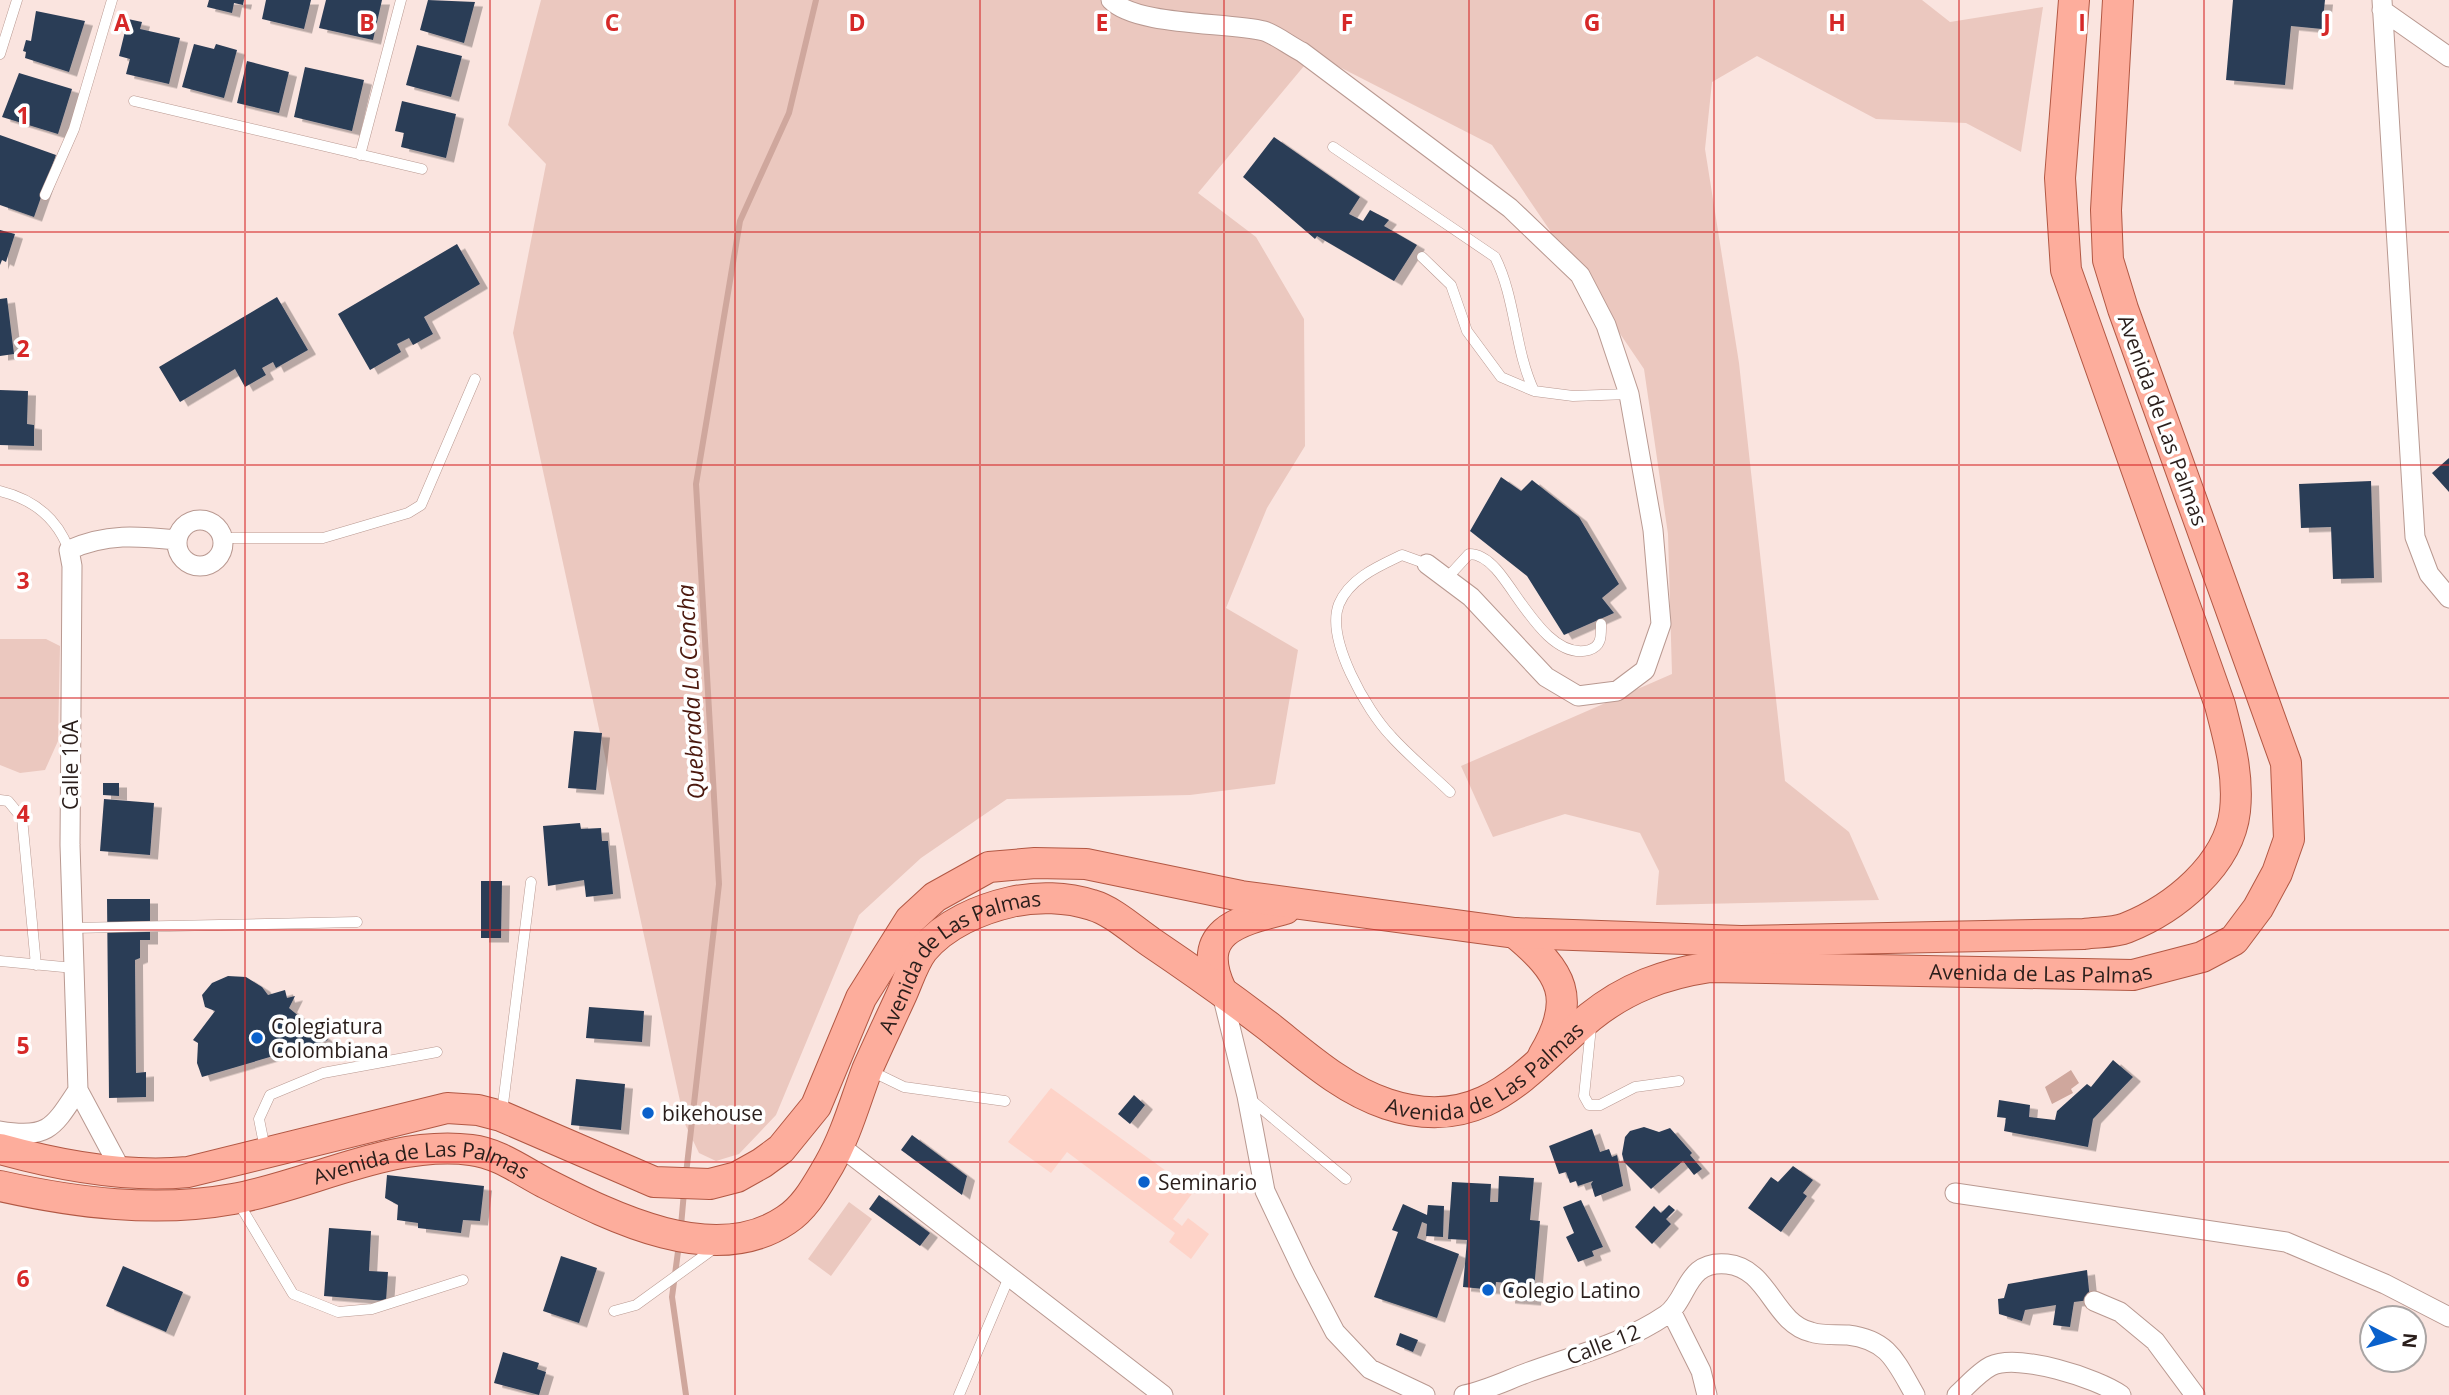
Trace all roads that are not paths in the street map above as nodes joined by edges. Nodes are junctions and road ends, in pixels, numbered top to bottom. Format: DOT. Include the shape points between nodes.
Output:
graph roads {
  1 [pos="17,0"];
  2 [pos="112,0"];
  3 [pos="401,0"];
  4 [pos="1111,0"];
  5 [pos="2074,0"];
  6 [pos="2118,0"];
  7 [pos="2382,5"];
  8 [pos="0,54"];
  9 [pos="2449,57"];
  10 [pos="134,101"];
  11 [pos="1333,147"];
  12 [pos="360,155"];
  13 [pos="422,169"];
  14 [pos="46,195"];
  15 [pos="1422,257"];
  16 [pos="475,380"];
  17 [pos="1534,391"];
  18 [pos="1629,394"];
  19 [pos="0,491"];
  20 [pos="223,538"];
  21 [pos="177,540"];
  22 [pos="69,550"];
  23 [pos="1427,564"];
  24 [pos="1447,578"];
  25 [pos="2449,598"];
  26 [pos="1601,624"];
  27 [pos="1450,792"];
  28 [pos="0,800"];
  29 [pos="531,882"];
  30 [pos="1299,905"];
  31 [pos="357,922"];
  32 [pos="72,928"];
  33 [pos="1515,933"];
  34 [pos="0,949"];
  35 [pos="1,961"];
  36 [pos="36,965"];
  37 [pos="74,968"];
  38 [pos="1221,990"];
  39 [pos="1592,1016"];
  40 [pos="437,1052"];
  41 [pos="868,1069"];
  42 [pos="1533,1071"];
  43 [pos="1679,1081"];
  44 [pos="78,1090"];
  45 [pos="1247,1096"];
  46 [pos="1005,1101"];
  47 [pos="501,1116"];
  48 [pos="0,1131"];
  49 [pos="840,1146"];
  50 [pos="0,1149"];
  51 [pos="267,1154"];
  52 [pos="122,1172"];
  53 [pos="1346,1179"];
  54 [pos="0,1186"];
  55 [pos="1955,1193"];
  56 [pos="236,1199"];
  57 [pos="715,1238"];
  58 [pos="1009,1277"];
  59 [pos="463,1280"];
  60 [pos="2094,1301"];
  61 [pos="614,1311"];
  62 [pos="1671,1311"];
  63 [pos="2449,1317"];
  64 [pos="959,1395"];
  65 [pos="1163,1395"];
  66 [pos="1425,1395"];
  67 [pos="1464,1395"];
  68 [pos="1707,1395"];
  69 [pos="1915,1395"];
  70 [pos="1958,1395"];
  71 [pos="2120,1395"];
  72 [pos="2195,1395"];
  1 -- 8 [label="lane"];
  2 -- 14 [label="lane" via="74,129"];
  3 -- 12 [label="lane"];
  4 -- 18 [label="street" via="1118,7 1148,16 1265,32 1301,52 1510,208 1580,275 1606,325"];
  5 -- 33 [label="main road, Avenida de Las Palmas" via="2060,178 2066,270 2220,705 2232,754 2235,814 2209,868 2186,892 2124,930 2084,934 1741,942"];
  6 -- 39 [label="main road, Avenida de Las Palmas" via="2106,156 2108,260 2286,763 2289,839 2277,873 2234,940 2202,957 2133,975 1710,967 1637,986"];
  7 -- 9 [label="street"];
  7 -- 25 [label="street" via="2414,537 2429,574"];
  10 -- 12 [label="lane"];
  11 -- 17 [label="lane" via="1495,257"];
  12 -- 13 [label="lane"];
  15 -- 17 [label="lane" via="1451,285 1467,331 1501,377"];
  16 -- 20 [label="lane" via="421,505 323,538"];
  17 -- 18 [label="lane" via="1573,396"];
  18 -- 24 [label="street" via="1653,530 1661,624 1645,670 1617,691 1578,696 1546,677 1471,597"];
  19 -- 22 [label="lane" via="17,495 57,523"];
  20 -- 21 [label="street" via="214,524 199,520 184,526"];
  20 -- 21 [label="street" via="216,561 201,567 180,556"];
  21 -- 22 [label="street" via="116,536 93,539"];
  22 -- 32 [label="street, Calle 10A"];
  23 -- 24 [label="street"];
  23 -- 27 [label="lane" via="1402,555 1372,569 1339,604 1338,624 1343,655 1389,734"];
  24 -- 26 [label="lane" via="1469,555 1479,554 1553,641 1568,650 1595,648 1601,640"];
  28 -- 36 [label="lane" via="8,801 22,818"];
  29 -- 47 [label="lane"];
  30 -- 33 [label="main road, Avenida de Las Palmas"];
  30 -- 38 [label="main road" via="1244,919 1225,931 1214,948 1211,969"];
  30 -- 47 [label="main road, Avenida de Las Palmas" via="1086,864 989,867 936,897 910,920 861,998 816,1106 799,1130 762,1164 737,1177 710,1184 654,1182"];
  31 -- 32 [label="lane"];
  32 -- 37 [label="street, Calle 10A"];
  33 -- 42 [label="main road" via="1546,959 1560,981 1553,1040"];
  34 -- 35 [label="lane"];
  35 -- 36 [label="lane"];
  36 -- 37 [label="lane"];
  37 -- 44 [label="street, Calle 10A"];
  38 -- 41 [label="main road, Avenida de Las Palmas" via="1096,905 1052,898 1017,900 956,923 921,953"];
  38 -- 42 [label="main road, Avenida de Las Palmas" via="1333,1076 1400,1107 1449,1112 1504,1092"];
  38 -- 45 [label="street"];
  39 -- 42 [label="main road, Avenida de Las Palmas"];
  39 -- 43 [label="lane" via="1584,1096 1588,1105 1600,1105 1635,1087"];
  40 -- 51 [label="lane" via="323,1073 270,1095 259,1119"];
  41 -- 46 [label="lane" via="904,1087"];
  41 -- 49 [label="main road, Avenida de Las Palmas"];
  44 -- 48 [label="street" via="51,1128 37,1134"];
  44 -- 52 [label="street, Calle 10A"];
  45 -- 53 [label="lane"];
  45 -- 66 [label="street" via="1265,1191 1335,1332 1370,1370"];
  47 -- 51 [label="main road, Avenida de Las Palmas" via="478,1110 425,1111"];
  49 -- 57 [label="main road, Avenida de Las Palmas" via="811,1197 788,1219 762,1233"];
  49 -- 58 [label="street"];
  50 -- 52 [label="main road, Avenida de Las Palmas"];
  51 -- 52 [label="main road, Avenida de Las Palmas" via="188,1172 152,1176"];
  54 -- 56 [label="main road, Avenida de Las Palmas" via="50,1197 131,1205"];
  55 -- 63 [label="street" via="2286,1242 2374,1278"];
  56 -- 57 [label="main road, Avenida de Las Palmas" via="402,1153 439,1148 477,1150 631,1224 664,1234"];
  56 -- 59 [label="lane" via="293,1294 338,1312 372,1309"];
  57 -- 61 [label="lane" via="636,1305"];
  58 -- 64 [label="lane"];
  58 -- 65 [label="street"];
  60 -- 72 [label="street" via="2120,1312 2155,1341"];
  62 -- 67 [label="street, Calle 12" via="1637,1335"];
  62 -- 68 [label="street" via="1701,1371"];
  62 -- 69 [label="street, Calle 12" via="1689,1278 1708,1266 1728,1264 1758,1278 1789,1322 1810,1332 1869,1339 1892,1354"];
  70 -- 71 [label="street" via="1991,1366 2021,1361 2107,1385"];
}
